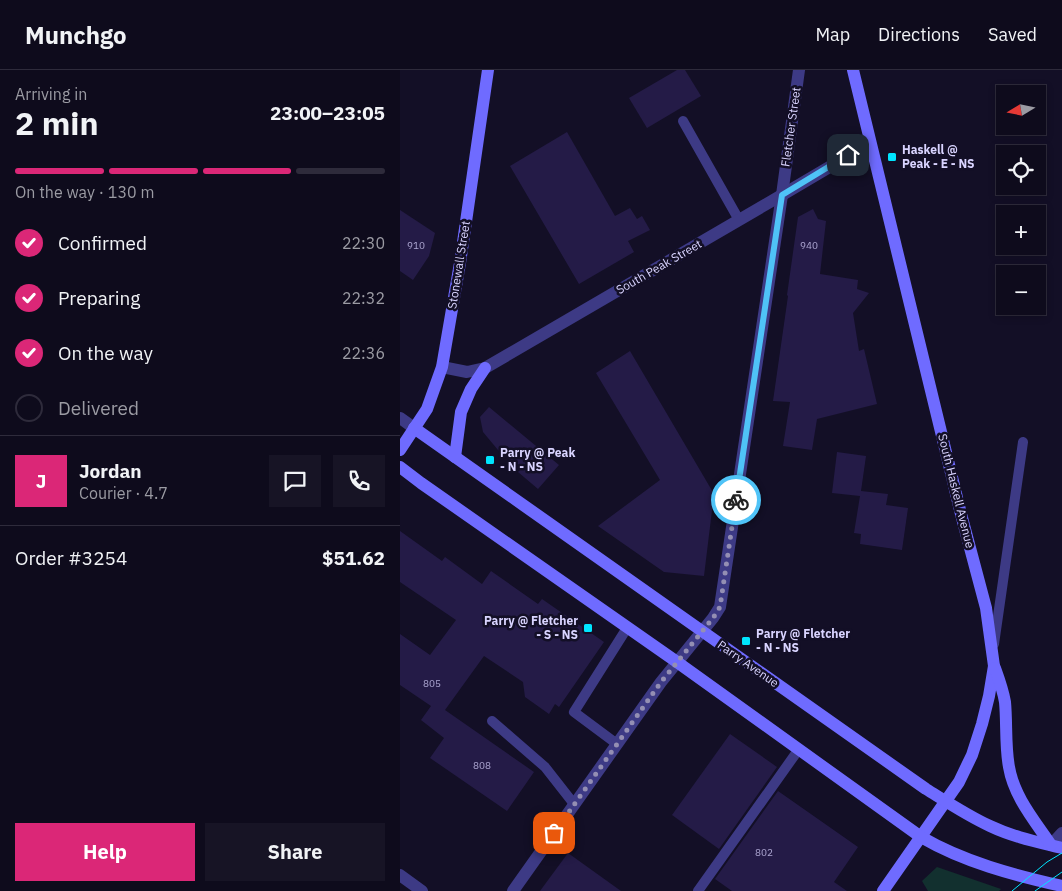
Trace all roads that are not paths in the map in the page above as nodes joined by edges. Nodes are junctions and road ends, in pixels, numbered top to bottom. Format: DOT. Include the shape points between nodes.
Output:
graph roads {
  1 [pos="488,70"];
  2 [pos="799,70"];
  3 [pos="853,70"];
  4 [pos="683,121"];
  5 [pos="870,143"];
  6 [pos="782,195"];
  7 [pos="739,220"];
  8 [pos="442,367"];
  9 [pos="485,368"];
  10 [pos="400,418"];
  11 [pos="414,428"];
  12 [pos="1023,442"];
  13 [pos="400,450"];
  14 [pos="455,458"];
  15 [pos="400,467"];
  16 [pos="627,628"];
  17 [pos="702,632"];
  18 [pos="993,660"];
  19 [pos="677,662"];
  20 [pos="492,721"];
  21 [pos="617,744"];
  22 [pos="799,749"];
  23 [pos="946,802"];
  24 [pos="574,804"];
  25 [pos="1062,834"];
  26 [pos="921,837"];
  27 [pos="1057,846"];
  28 [pos="400,875"];
  29 [pos="1062,886"];
  30 [pos="422,891"];
  31 [pos="513,891"];
  32 [pos="698,891"];
  33 [pos="882,891"];
  34 [pos="1060,891"];
  1 -- 8 [label="main road, Stonewall Street"];
  2 -- 6 [label="street, Fletcher Street"];
  3 -- 5 [label="main road, South Haskell Avenue"];
  4 -- 7 [label="lane"];
  5 -- 6 [label="street, South Peak Street"];
  5 -- 18 [label="main road, South Haskell Avenue" via="986,608"];
  6 -- 7 [label="street, South Peak Street"];
  6 -- 17 [label="street, Fletcher Street" via="720,607"];
  7 -- 9 [label="street, South Peak Street"];
  8 -- 9 [label="street, South Peak Street" via="467,372"];
  8 -- 11 [label="main road, Stonewall Street" via="427,409"];
  9 -- 14 [label="main road" via="461,412"];
  10 -- 11 [label="street, Parry Avenue"];
  11 -- 13 [label="main road, Stonewall Street"];
  11 -- 14 [label="main road, Parry Avenue"];
  12 -- 18 [label="lane"];
  14 -- 17 [label="main road, Parry Avenue"];
  15 -- 16 [label="main road"];
  16 -- 19 [label="main road"];
  16 -- 21 [label="lane" via="574,712"];
  17 -- 19 [label="street, Fletcher Street"];
  17 -- 23 [label="main road, Parry Avenue"];
  18 -- 23 [label="main road, South Haskell Avenue" via="989,696 972,755"];
  18 -- 27 [label="main road" via="1005,702 1009,768 1014,786"];
  19 -- 21 [label="street, Fletcher Street"];
  19 -- 22 [label="main road"];
  20 -- 24 [label="lane" via="545,767"];
  21 -- 24 [label="street, Fletcher Street"];
  22 -- 26 [label="main road"];
  22 -- 32 [label="lane"];
  23 -- 26 [label="main road, South Haskell Avenue"];
  23 -- 27 [label="main road, Parry Avenue" via="991,827"];
  24 -- 31 [label="street, Fletcher Street"];
  25 -- 27 [label="street"];
  26 -- 29 [label="main road" via="940,848 984,864"];
  26 -- 33 [label="main road, South Haskell Avenue"];
  28 -- 30 [label="street"];
  29 -- 34 [label="lane"];
}
